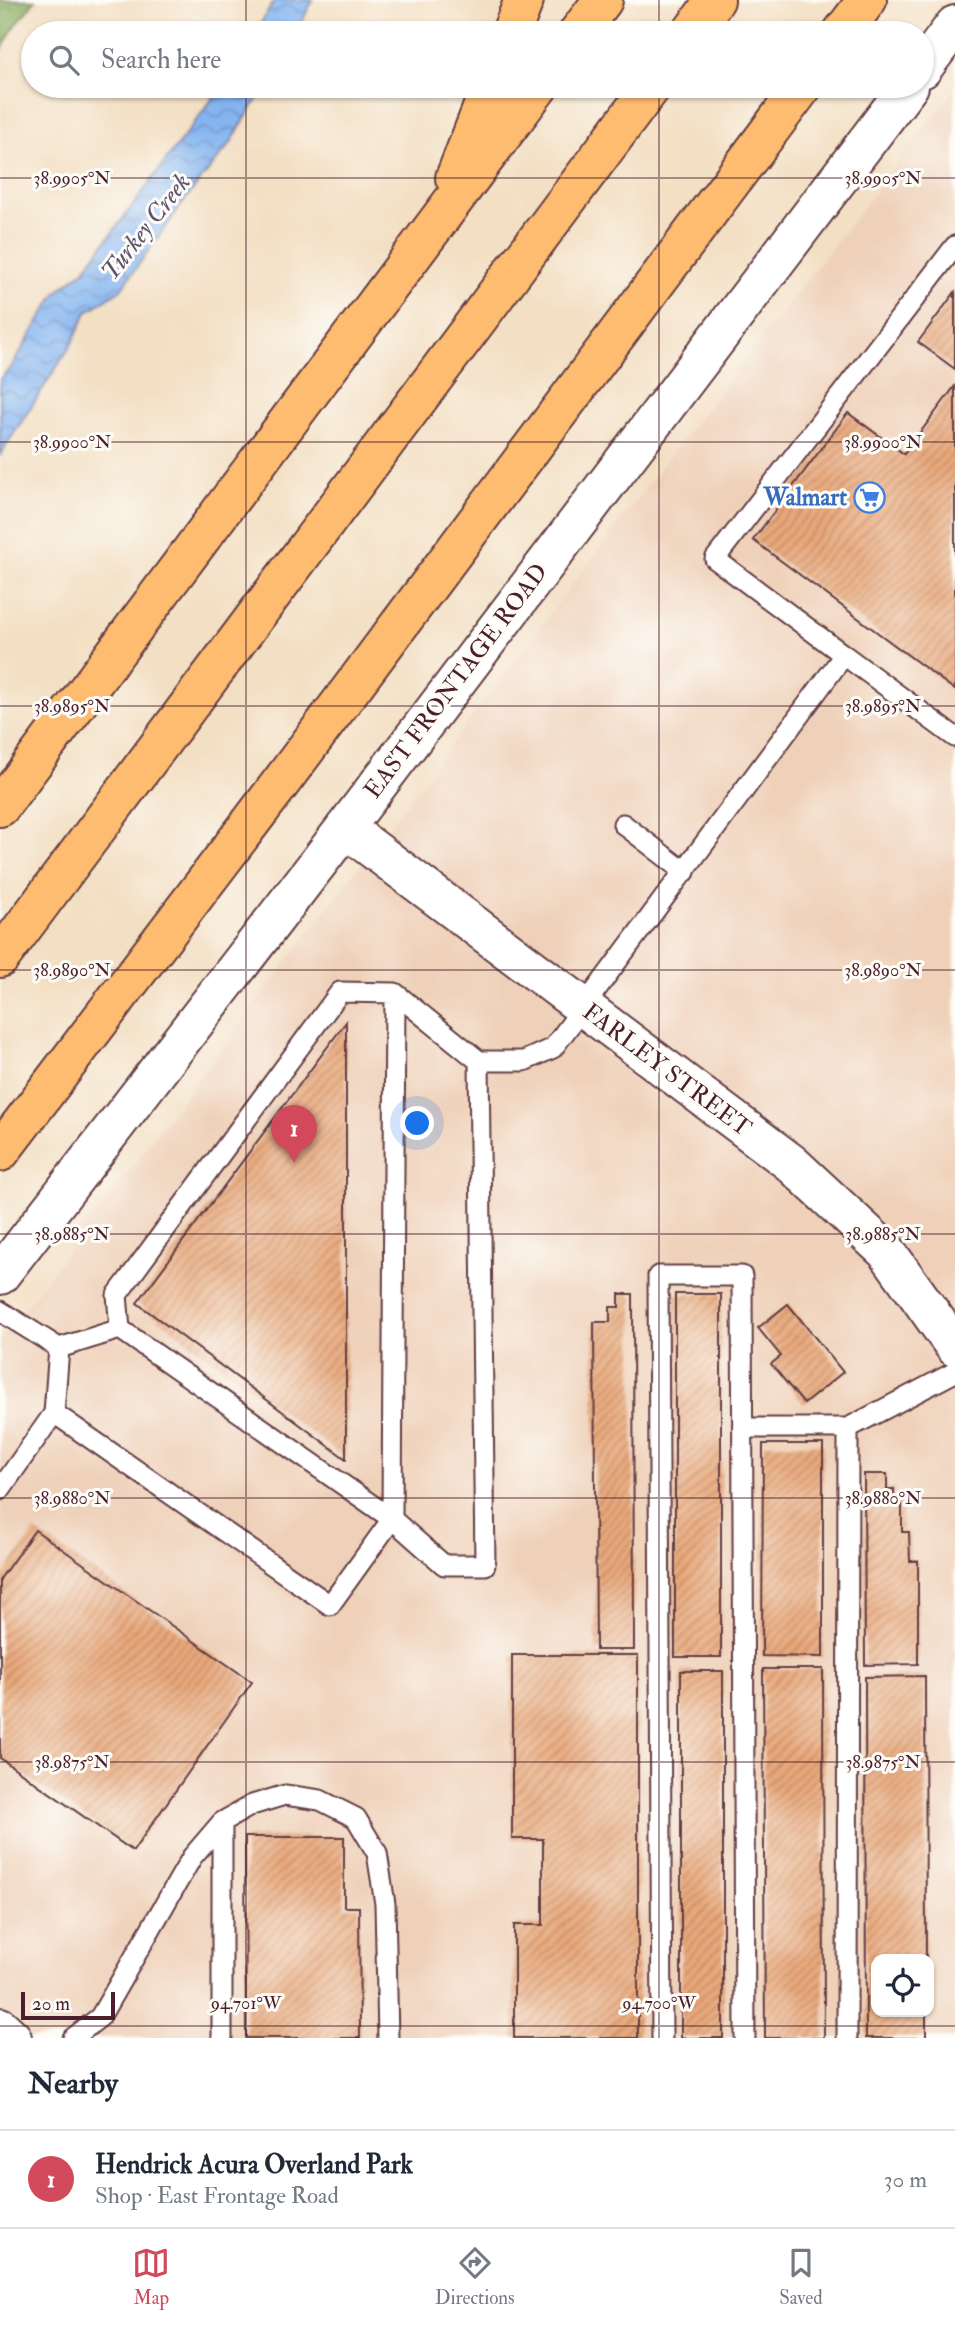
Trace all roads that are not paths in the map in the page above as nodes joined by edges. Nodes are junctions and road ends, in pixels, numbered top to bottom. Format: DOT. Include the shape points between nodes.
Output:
graph roads {
  1 [pos="524,0"];
  2 [pos="603,0"];
  3 [pos="715,0"];
  4 [pos="867,0"];
  5 [pos="516,21"];
  6 [pos="587,21"];
  7 [pos="700,21"];
  8 [pos="851,21"];
  9 [pos="955,25"];
  10 [pos="934,53"];
  11 [pos="486,98"];
  12 [pos="530,98"];
  13 [pos="643,98"];
  14 [pos="794,98"];
  15 [pos="900,98"];
  16 [pos="438,222"];
  17 [pos="955,246"];
  18 [pos="844,655"];
  19 [pos="955,737"];
  20 [pos="0,807"];
  21 [pos="623,824"];
  22 [pos="345,828"];
  23 [pos="685,872"];
  24 [pos="0,958"];
  25 [pos="395,993"];
  26 [pos="585,1008"];
  27 [pos="479,1061"];
  28 [pos="0,1152"];
  29 [pos="0,1275"];
  30 [pos="0,1311"];
  31 [pos="120,1329"];
  32 [pos="955,1347"];
  33 [pos="59,1348"];
  34 [pos="955,1372"];
  35 [pos="54,1413"];
  36 [pos="743,1428"];
  37 [pos="848,1428"];
  38 [pos="0,1490"];
  39 [pos="392,1519"];
  40 [pos="222,1822"];
  41 [pos="0,2027"];
  42 [pos="12,2038"];
  43 [pos="73,2038"];
  44 [pos="222,2038"];
  45 [pos="388,2038"];
  46 [pos="662,2038"];
  47 [pos="744,2038"];
  48 [pos="847,2038"];
  1 -- 5 [label="highway"];
  2 -- 6 [label="highway"];
  3 -- 7 [label="highway"];
  4 -- 8 [label="highway"];
  9 -- 10 [label="street"];
  11 -- 16 [label="highway"];
  12 -- 16 [label="highway"];
  13 -- 24 [label="highway"];
  14 -- 28 [label="highway"];
  15 -- 22 [label="street, EAST FRONTAGE ROAD"];
  16 -- 20 [label="highway"];
  17 -- 18 [label="lane" via="715,559"];
  18 -- 19 [label="lane"];
  18 -- 23 [label="lane"];
  21 -- 23 [label="lane"];
  22 -- 26 [label="street, FARLEY STREET"];
  22 -- 29 [label="street, EAST FRONTAGE ROAD"];
  23 -- 26 [label="lane"];
  25 -- 27 [label="lane"];
  25 -- 31 [label="lane" via="340,992 117,1295"];
  25 -- 39 [label="lane"];
  26 -- 27 [label="lane" via="554,1048 524,1061"];
  26 -- 32 [label="street, FARLEY STREET" via="791,1163 887,1252"];
  27 -- 39 [label="lane" via="485,1565 444,1565"];
  30 -- 33 [label="lane"];
  31 -- 33 [label="lane"];
  31 -- 39 [label="lane"];
  33 -- 35 [label="lane"];
  34 -- 37 [label="lane"];
  35 -- 38 [label="lane"];
  35 -- 39 [label="lane" via="330,1605"];
  36 -- 37 [label="lane"];
  36 -- 46 [label="lane" via="742,1276 658,1276"];
  36 -- 47 [label="lane"];
  37 -- 48 [label="lane"];
  40 -- 43 [label="lane" via="192,1857 100,2017"];
  40 -- 44 [label="lane"];
  40 -- 45 [label="lane" via="252,1805 285,1795 320,1800 356,1818 377,1853 385,1904"];
  41 -- 42 [label="street"];
}
